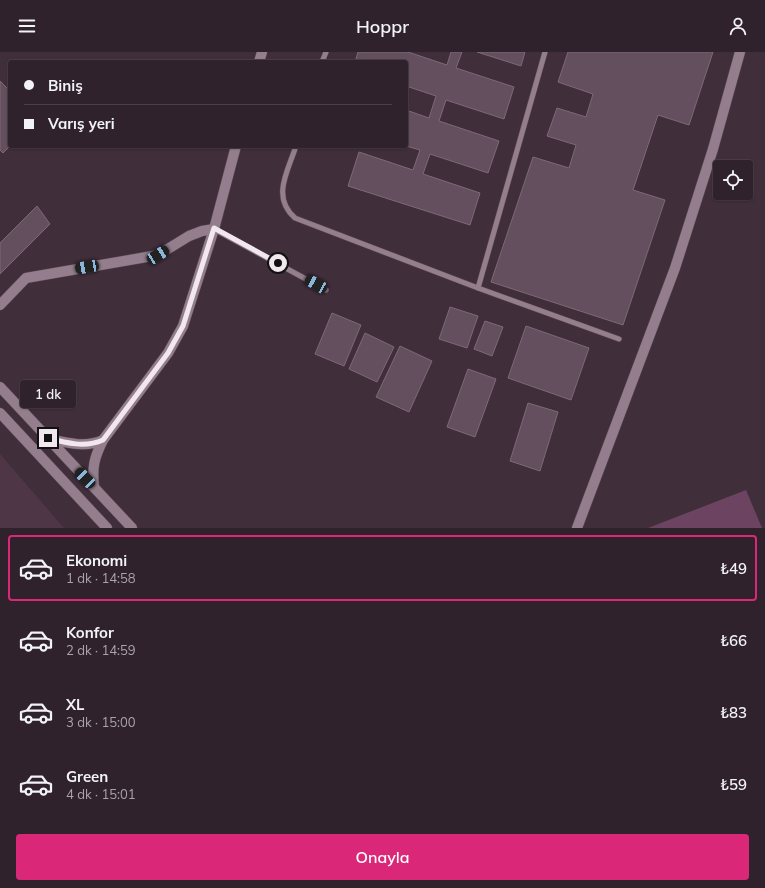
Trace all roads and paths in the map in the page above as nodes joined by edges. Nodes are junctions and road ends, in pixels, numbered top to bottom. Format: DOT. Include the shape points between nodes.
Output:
graph roads {
  1 [pos="545,52"];
  2 [pos="740,52"];
  3 [pos="235,148"];
  4 [pos="295,148"];
  5 [pos="214,228"];
  6 [pos="478,288"];
  7 [pos="326,290"];
  8 [pos="0,305"];
  9 [pos="619,339"];
  10 [pos="0,387"];
  11 [pos="0,412"];
  12 [pos="48,438"];
  13 [pos="103,440"];
  14 [pos="94,488"];
  15 [pos="107,528"];
  16 [pos="132,528"];
  17 [pos="577,528"];
  1 -- 6 [label="lane"];
  2 -- 17 [label="street" via="713,149 675,268"];
  3 -- 5 [label="street"];
  4 -- 6 [label="lane" via="282,193 286,209 295,218"];
  5 -- 7 [label="lane"];
  5 -- 8 [label="street" via="189,236 158,255 26,278"];
  5 -- 13 [label="street" via="183,326 168,353"];
  6 -- 9 [label="lane"];
  10 -- 12 [label="street"];
  11 -- 15 [label="street"];
  12 -- 13 [label="street" via="85,445"];
  12 -- 14 [label="street"];
  13 -- 14 [label="street" via="95,455"];
  14 -- 16 [label="street"];
}
